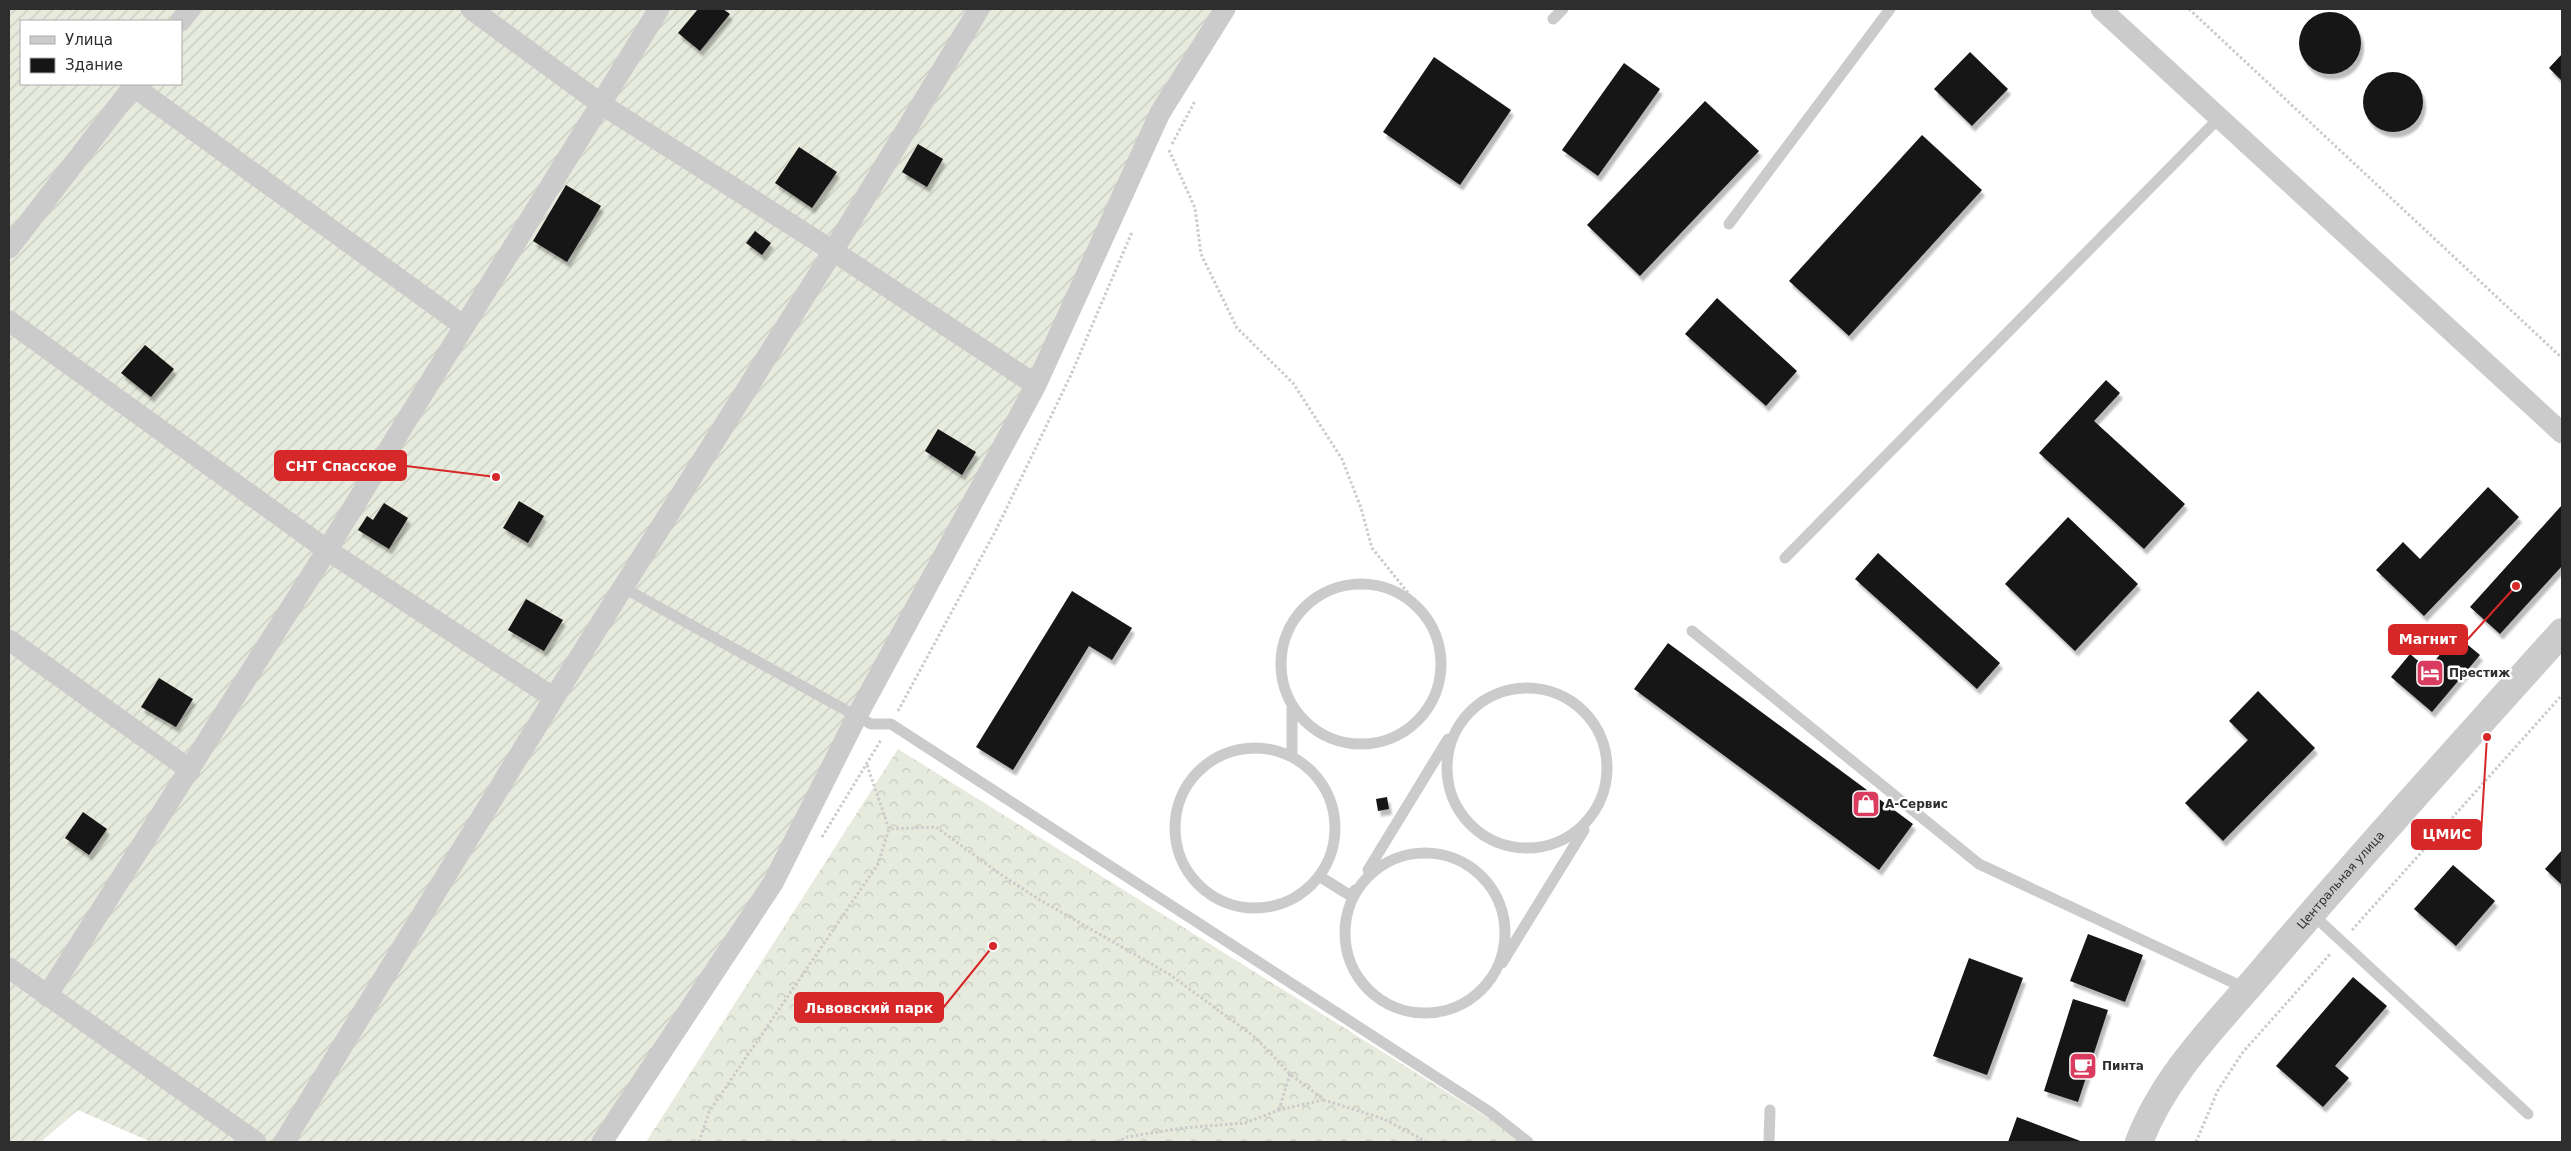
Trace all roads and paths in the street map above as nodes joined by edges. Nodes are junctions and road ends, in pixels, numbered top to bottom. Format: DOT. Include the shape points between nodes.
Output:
graph roads {
  1 [pos="190,9"];
  2 [pos="471,9"];
  3 [pos="659,9"];
  4 [pos="979,9"];
  5 [pos="1225,9"];
  6 [pos="1563,9"];
  7 [pos="1890,9"];
  8 [pos="2101,9"];
  9 [pos="2189,9"];
  10 [pos="1553,19"];
  11 [pos="182,20"];
  12 [pos="134,85"];
  13 [pos="601,104"];
  14 [pos="2219,118"];
  15 [pos="1169,150"];
  16 [pos="1729,224"];
  17 [pos="9,248"];
  18 [pos="833,251"];
  19 [pos="9,321"];
  20 [pos="464,326"];
  21 [pos="2562,358"];
  22 [pos="1036,386"];
  23 [pos="2562,433"];
  24 [pos="327,550"];
  25 [pos="1785,558"];
  26 [pos="622,587"];
  27 [pos="1430,619"];
  28 [pos="1692,631"];
  29 [pos="2562,632"];
  30 [pos="9,640"];
  31 [pos="2562,695"];
  32 [pos="554,698"];
  33 [pos="1292,708"];
  34 [pos="857,716"];
  35 [pos="1453,731"];
  36 [pos="1292,755"];
  37 [pos="867,764"];
  38 [pos="190,770"];
  39 [pos="1600,805"];
  40 [pos="889,829"];
  41 [pos="1319,876"];
  42 [pos="1352,896"];
  43 [pos="2311,913"];
  44 [pos="2341,942"];
  45 [pos="9,968"];
  46 [pos="1498,970"];
  47 [pos="2247,989"];
  48 [pos="47,996"];
  49 [pos="1290,1074"];
  50 [pos="1324,1100"];
  51 [pos="1279,1110"];
  52 [pos="1770,1110"];
  53 [pos="2528,1114"];
  54 [pos="256,1142"];
  55 [pos="284,1142"];
  56 [pos="602,1142"];
  57 [pos="699,1142"];
  58 [pos="1117,1142"];
  59 [pos="1427,1142"];
  60 [pos="1528,1142"];
  61 [pos="1769,1142"];
  62 [pos="2139,1142"];
  63 [pos="2196,1142"];
  1 -- 11 [label="street"];
  2 -- 13 [label="street"];
  3 -- 13 [label="street"];
  4 -- 18 [label="street"];
  5 -- 22 [label="street" via="1160,113"];
  6 -- 10 [label="lane"];
  7 -- 16 [label="lane"];
  8 -- 14 [label="street"];
  9 -- 21 [label="path"];
  12 -- 17 [label="street"];
  12 -- 20 [label="street"];
  13 -- 18 [label="street"];
  13 -- 20 [label="street"];
  14 -- 23 [label="street"];
  14 -- 25 [label="lane"];
  15 -- 27 [label="path" via="1196,208 1201,254 1237,328 1293,383 1342,459 1372,548"];
  18 -- 22 [label="street"];
  18 -- 26 [label="street"];
  19 -- 24 [label="street"];
  20 -- 24 [label="street"];
  22 -- 34 [label="street"];
  24 -- 32 [label="street"];
  24 -- 38 [label="street"];
  26 -- 32 [label="street"];
  26 -- 34 [label="lane"];
  27 -- 33 [label="lane" via="1398,590 1356,582 1316,595 1288,627 1279,668"];
  27 -- 33 [label="lane" via="1443,659 1434,701 1406,732 1365,746 1324,737"];
  28 -- 47 [label="lane" via="1979,864"];
  29 -- 43 [label="street, Центральная улица"];
  30 -- 38 [label="street"];
  31 -- 44 [label="path"];
  32 -- 55 [label="street"];
  33 -- 36 [label="lane"];
  34 -- 56 [label="street" via="773,883"];
  34 -- 60 [label="lane" via="871,724 891,724 1490,1112"];
  35 -- 39 [label="lane" via="1445,772 1458,813 1490,841 1531,850 1571,837"];
  35 -- 39 [label="lane" via="1482,699 1490,696 1522,686 1563,694 1595,723 1608,763"];
  35 -- 42 [label="lane"];
  36 -- 41 [label="lane" via="1324,783 1337,823 1329,865"];
  36 -- 41 [label="lane" via="1251,746 1210,759 1182,791 1174,833 1187,873 1219,901 1260,910 1300,896"];
  37 -- 40 [label="path"];
  38 -- 48 [label="street"];
  39 -- 46 [label="lane"];
  40 -- 49 [label="path" via="936,827 1040,900 1169,974 1256,1038"];
  40 -- 57 [label="path" via="878,864 710,1112"];
  41 -- 42 [label="lane"];
  42 -- 46 [label="lane" via="1380,864 1420,851 1461,860 1493,888 1506,928"];
  42 -- 46 [label="lane" via="1343,938 1356,978 1388,1006 1429,1015 1470,1002"];
  43 -- 44 [label="lane"];
  43 -- 47 [label="street, Центральная улица"];
  44 -- 53 [label="lane"];
  44 -- 63 [label="path" via="2243,1052 2218,1090"];
  45 -- 48 [label="street"];
  47 -- 62 [label="street, Центральная улица" via="2174,1076 2150,1115"];
  48 -- 54 [label="street"];
  49 -- 50 [label="path"];
  49 -- 51 [label="path"];
  50 -- 51 [label="path"];
  50 -- 59 [label="path" via="1384,1119"];
  51 -- 58 [label="path" via="1245,1124 1182,1128 1127,1137"];
  52 -- 61 [label="lane"];
}
